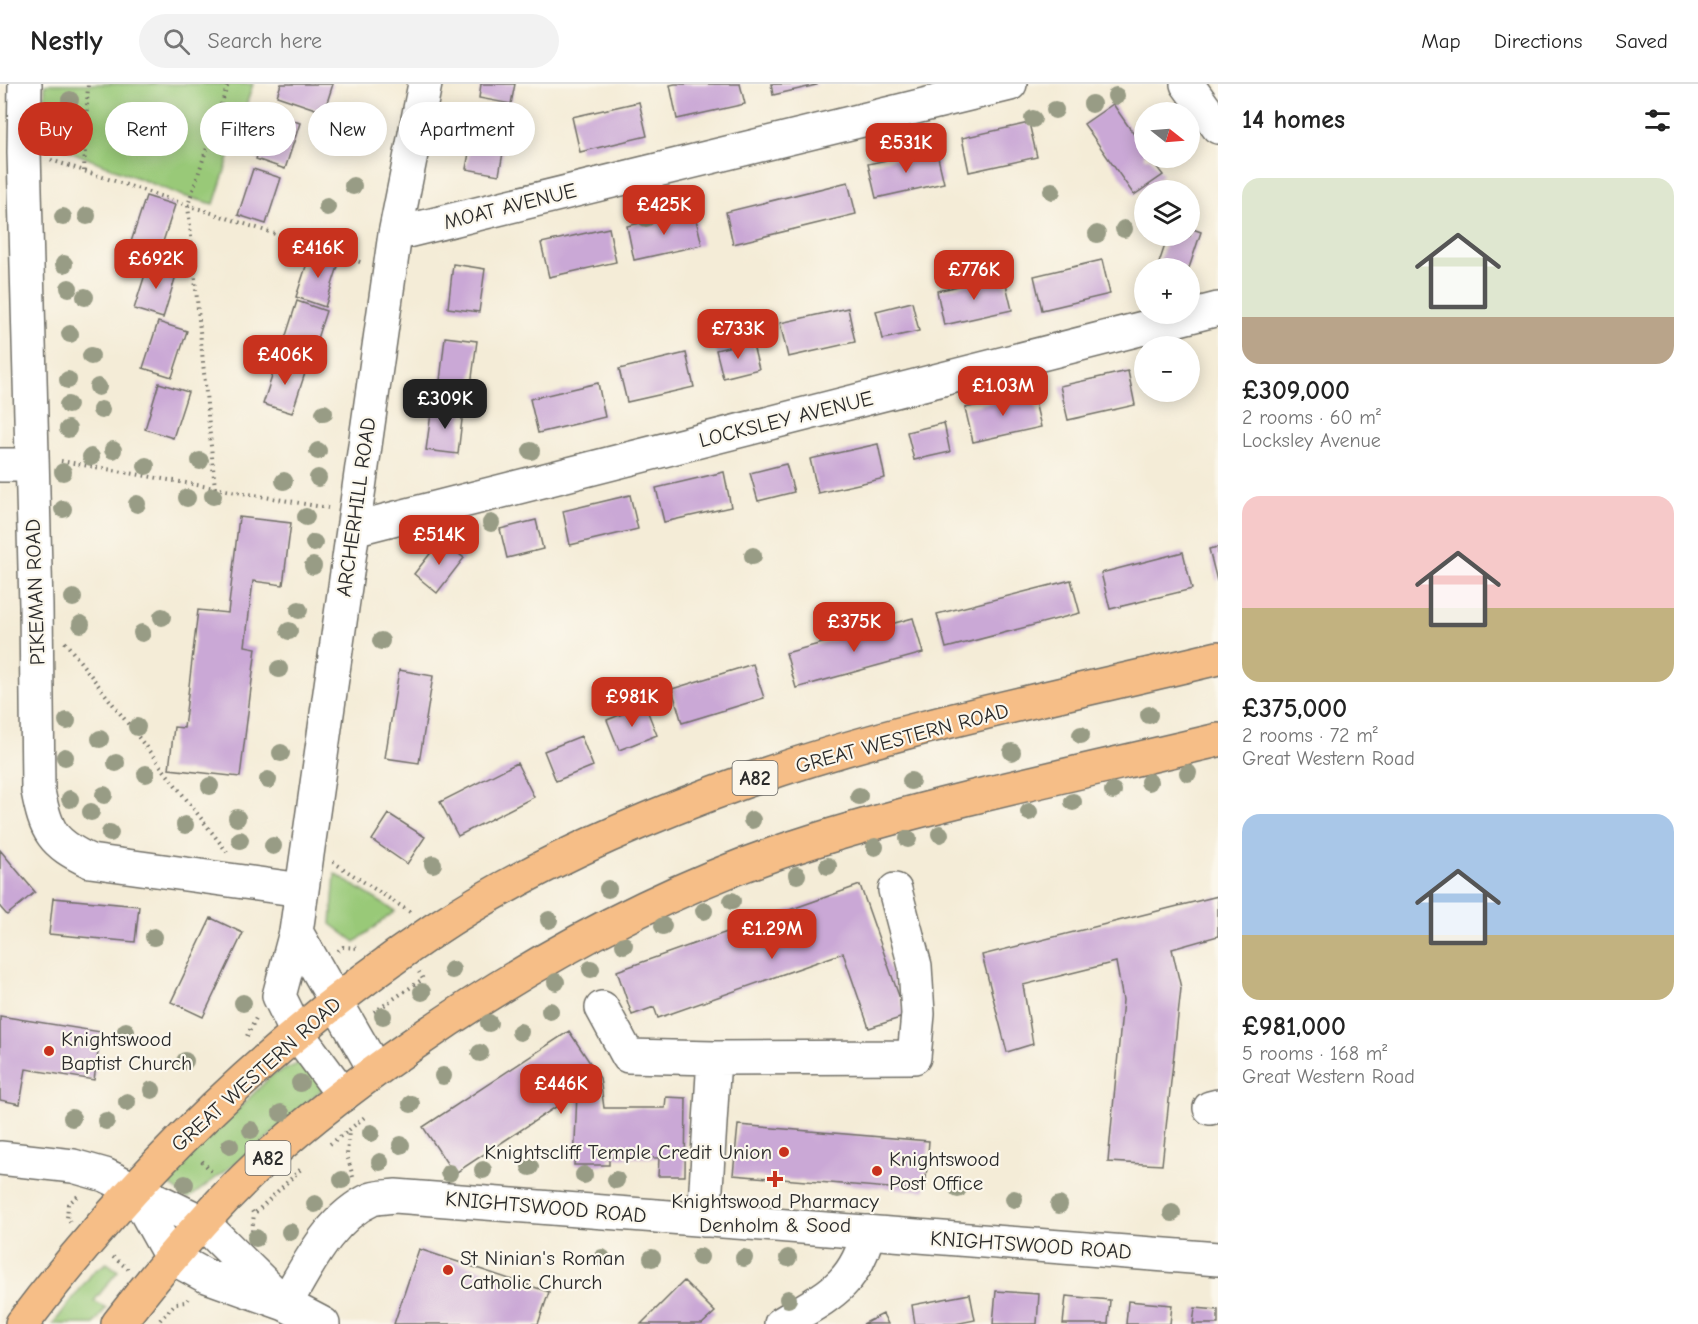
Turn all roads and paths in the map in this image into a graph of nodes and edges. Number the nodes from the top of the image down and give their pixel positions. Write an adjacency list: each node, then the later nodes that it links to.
1 (25, 84): 7 (street, PIKEMAN ROAD)
2 (88, 84): 11 (path)
3 (228, 84): 12 (path)
4 (425, 84): 13 (street, ARCHERHILL ROAD)
5 (1010, 84): 13 (street, MOAT AVENUE)
6 (1187, 84): 8 (street)
7 (25, 102)
8 (1218, 127)
9 (24, 156): 16 (street, PIKEMAN ROAD)
10 (37, 156): 11 (path)
11 (84, 171): 12 (path)
12 (188, 205): 14 (path); 17 (path)
13 (395, 234): 14 (street, ARCHERHILL ROAD)
14 (389, 272): 18 (street, ARCHERHILL ROAD)
15 (1218, 309): 18 (street, LOCKSLEY AVENUE)
16 (20, 462): 17 (path); 19 (street, PIKEMAN ROAD)
17 (215, 488): 18 (path)
18 (355, 521): 22 (street, ARCHERHILL ROAD)
19 (36, 606): 23 (path); 23 (street, PIKEMAN ROAD)
20 (1218, 658): 28 (main road, GREAT WESTERN ROAD / A82)
21 (1218, 740): 32 (main road, A82)
22 (308, 845): 24 (street, ARCHERHILL ROAD); 26 (path)
23 (250, 881): 24 (street, PIKEMAN ROAD)
24 (302, 890): 27 (street, ARCHERHILL ROAD)
25 (895, 890): 31 (street)
26 (412, 914)
27 (296, 932): 28 (street); 30 (street, ARCHERHILL ROAD)
28 (334, 1002): 30 (main road, GREAT WESTERN ROAD / A82); 32 (street)
29 (602, 1008): 31 (street)
30 (297, 1033): 33 (street, ARCHERHILL ROAD); 35 (main road, GREAT WESTERN ROAD / A82)
31 (714, 1058): 36 (street)
32 (375, 1070): 33 (main road, A82)
33 (343, 1095): 37 (main road, A82)
34 (0, 1158): 35 (street)
35 (133, 1189): 37 (street); 39 (main road, GREAT WESTERN ROAD / A82); 40 (street)
36 (704, 1220): 38 (street, KNIGHTSWOOD ROAD); 43 (street, KNIGHTSWOOD ROAD)
37 (202, 1222): 40 (main road, A82); 43 (street)
38 (868, 1232): 41 (street, KNIGHTSWOOD ROAD); 47 (street)
39 (91, 1238): 42 (path); 44 (main road, GREAT WESTERN ROAD / A82)
40 (171, 1257): 43 (street); 45 (main road, A82)
41 (1218, 1258)
42 (123, 1279)
43 (285, 1304): 46 (street)
44 (22, 1324)
45 (117, 1324)
46 (322, 1324)
47 (781, 1324)

